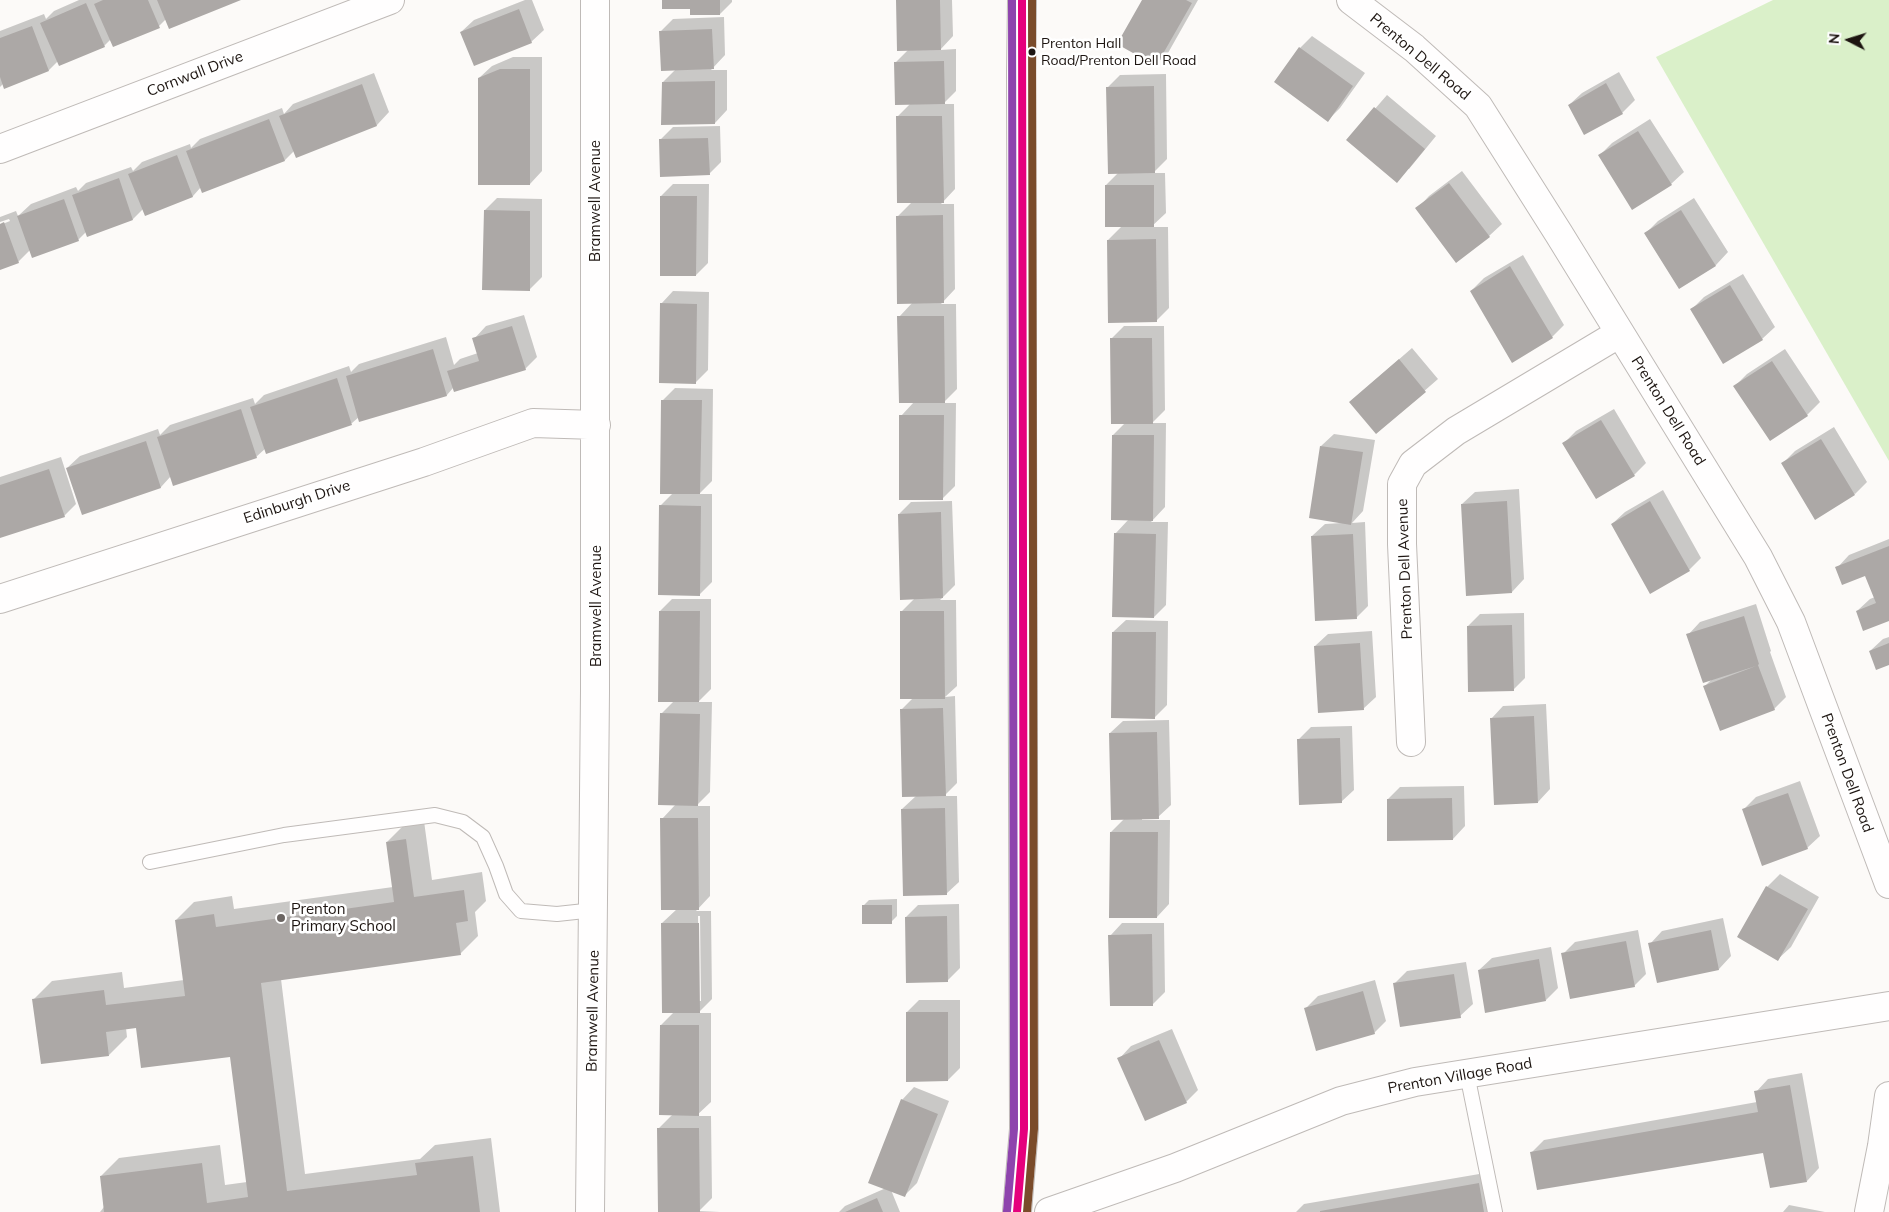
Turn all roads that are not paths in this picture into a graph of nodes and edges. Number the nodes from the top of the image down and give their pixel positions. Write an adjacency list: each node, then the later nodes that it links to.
1 (390, 0): 5 (street, Cornwall Drive)
2 (595, 0): 7 (street, Bramwell Avenue)
3 (1022, 0): 17 (street)
4 (1351, 0): 6 (street, Prenton Dell Road)
5 (0, 149)
6 (1620, 333): 9 (street, Prenton Dell Avenue); 11 (street, Prenton Dell Road)
7 (596, 425): 8 (street, Edinburgh Drive); 12 (street, Bramwell Avenue)
8 (0, 599)
9 (1411, 742)
10 (150, 862): 12 (lane)
11 (1889, 884)
12 (594, 910): 16 (street, Bramwell Avenue)
13 (1889, 1006): 14 (street, Prenton Village Road)
14 (1467, 1074): 18 (street, Prenton Village Road); 19 (lane)
15 (1889, 1096): 20 (street)
16 (590, 1212)
17 (1017, 1212)
18 (1049, 1212)
19 (1495, 1212)
20 (1869, 1212)

